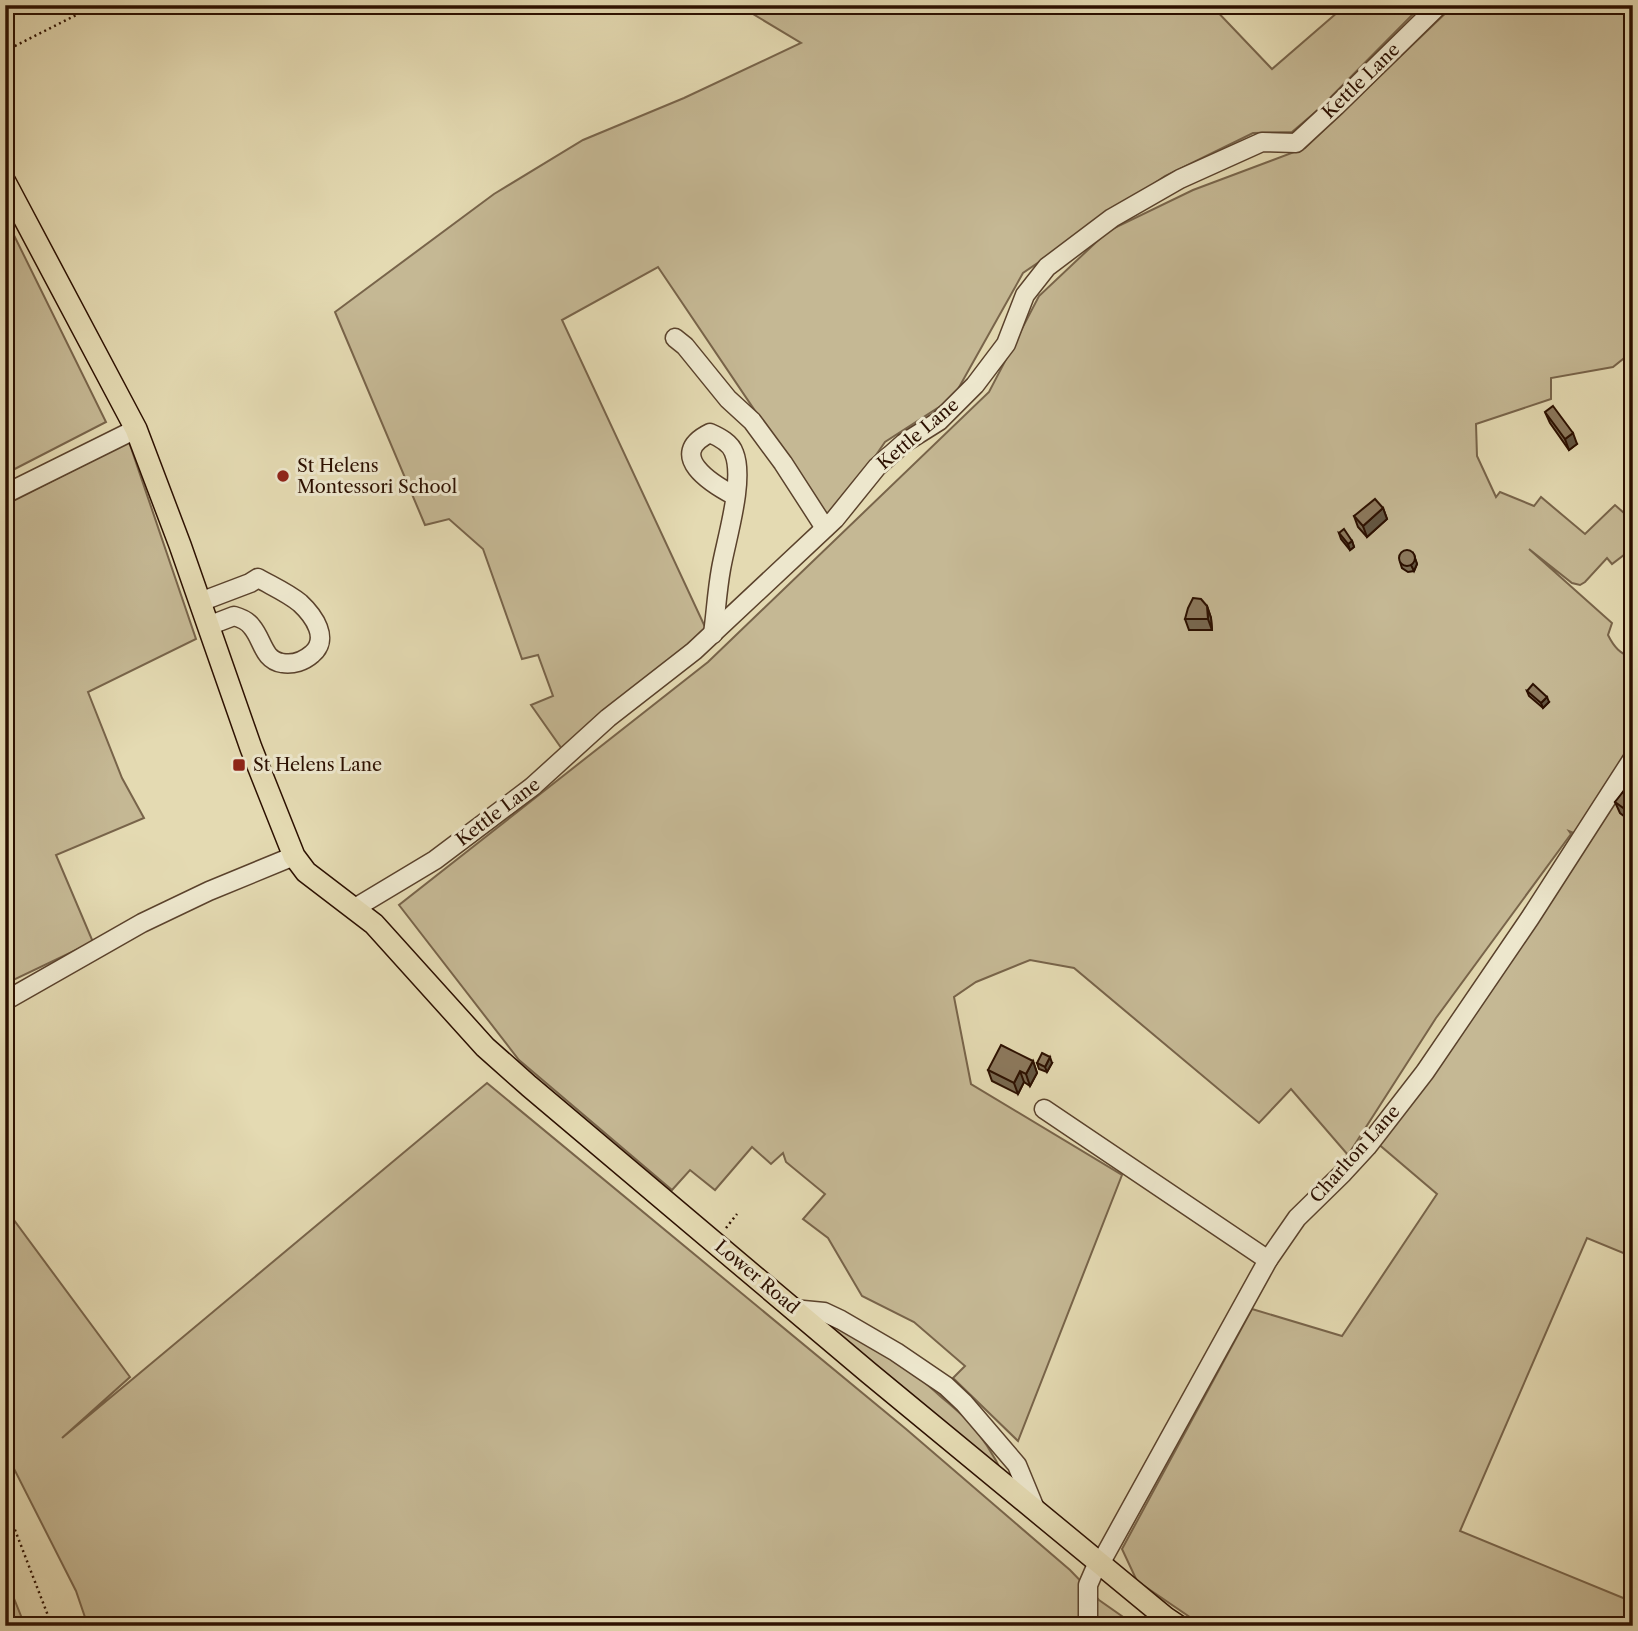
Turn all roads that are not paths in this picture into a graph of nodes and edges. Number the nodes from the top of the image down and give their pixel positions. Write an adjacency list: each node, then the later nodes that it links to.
1 (1439, 5): 7 (street, Kettle Lane)
2 (5, 182): 4 (main road)
3 (675, 338): 7 (street)
4 (136, 429): 5 (street); 8 (main road)
5 (5, 494)
6 (735, 496): 10 (street)
7 (825, 528): 10 (street, Kettle Lane)
8 (200, 602): 9 (main road); 9 (street)
9 (208, 626): 12 (main road)
10 (713, 634): 13 (street, Kettle Lane)
11 (1633, 758): 16 (street, Charlton Lane)
12 (294, 856): 13 (main road, Lower Road); 14 (street)
13 (355, 908): 17 (main road, Lower Road)
14 (5, 1001)
15 (1044, 1109): 16 (street)
16 (1268, 1260): 19 (street, Charlton Lane)
17 (793, 1309): 18 (main road, Lower Road); 18 (street)
18 (1036, 1511): 19 (main road, Lower Road)
19 (1099, 1563): 20 (street, Charlton Lane); 21 (main road, Lower Road)
20 (1088, 1626)
21 (1178, 1626)

